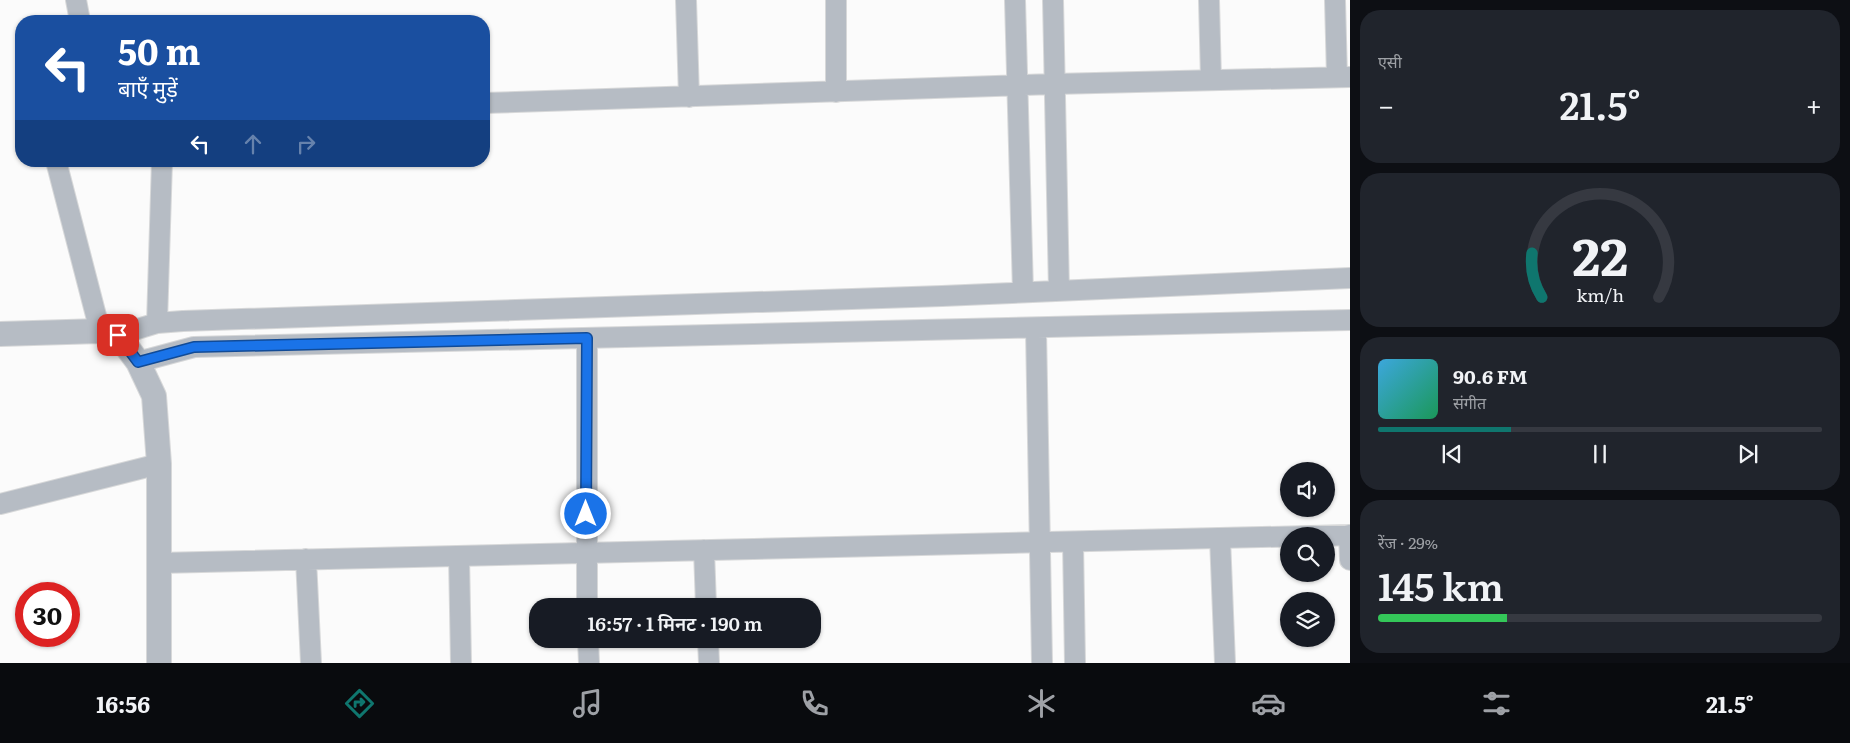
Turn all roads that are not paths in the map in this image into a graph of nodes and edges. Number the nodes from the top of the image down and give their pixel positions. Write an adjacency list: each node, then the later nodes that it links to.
1 (76, 0): 8 (street)
2 (686, 0): 14 (street)
3 (836, 0): 13 (street)
4 (1015, 0): 12 (street)
5 (1053, 0): 11 (street)
6 (1209, 0): 10 (street)
7 (1335, 0): 9 (street)
8 (79, 15)
9 (1344, 77): 10 (street)
10 (1211, 80): 11 (street)
11 (1054, 84): 12 (street); 19 (street)
12 (1017, 86): 13 (street); 20 (street)
13 (836, 92): 14 (street)
14 (689, 97): 15 (street)
15 (490, 103)
16 (58, 167): 24 (street)
17 (162, 167): 22 (street)
18 (1350, 278): 19 (street)
19 (1059, 291): 20 (street)
20 (1022, 292): 22 (street)
21 (1350, 320): 23 (street)
22 (157, 323): 24 (street)
23 (1036, 329): 26 (street); 32 (street)
24 (109, 333): 25 (street); 27 (street)
25 (0, 334)
26 (587, 338): 27 (street); 35 (street)
27 (138, 362): 28 (street)
28 (159, 464): 29 (street); 39 (street)
29 (0, 504)
30 (1349, 535): 31 (street); 38 (street)
31 (1220, 538): 33 (street); 51 (street)
32 (1039, 542): 33 (street); 34 (street); 49 (street)
33 (1073, 542): 50 (street)
34 (704, 550): 35 (street); 41 (street)
35 (586, 553): 36 (street); 40 (street)
36 (459, 556): 37 (street); 46 (street)
37 (306, 559): 39 (street); 45 (street)
38 (1350, 560)
39 (159, 563): 44 (street)
40 (587, 598)
41 (706, 598)
42 (588, 648): 47 (street)
43 (708, 648): 48 (street)
44 (159, 663)
45 (311, 663)
46 (461, 663)
47 (589, 663)
48 (709, 663)
49 (1042, 663)
50 (1075, 663)
51 (1224, 663)

